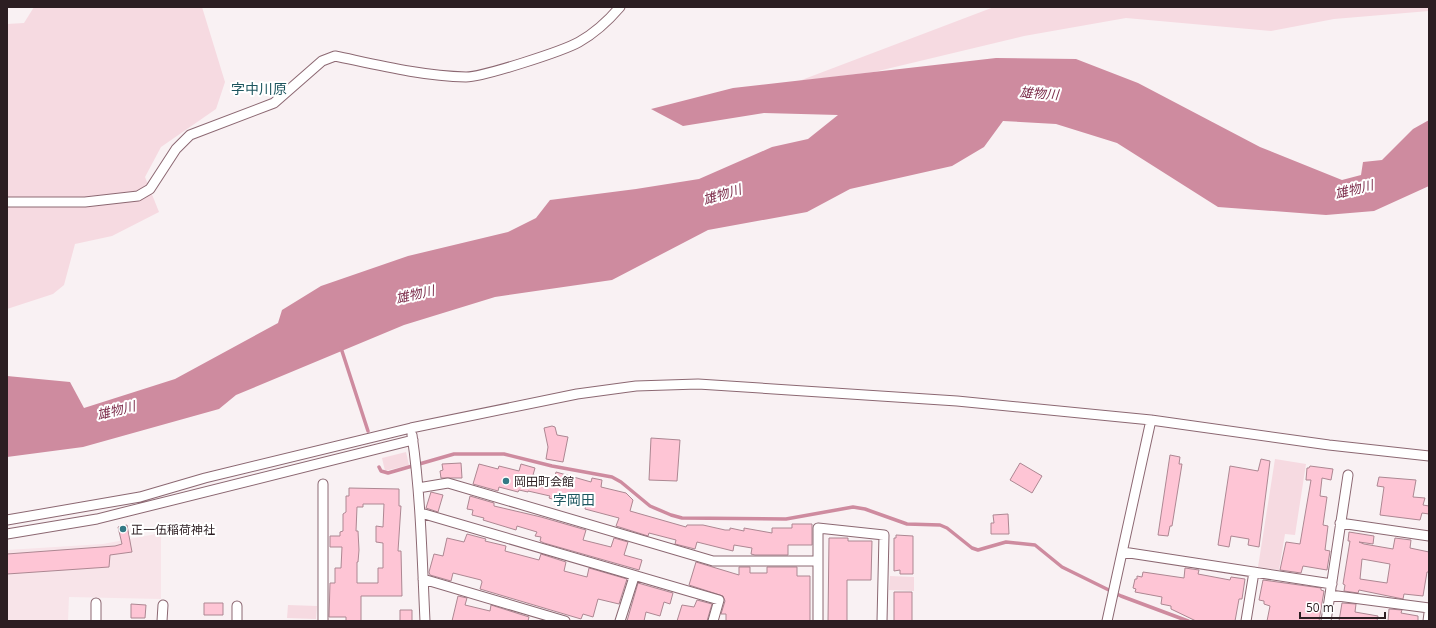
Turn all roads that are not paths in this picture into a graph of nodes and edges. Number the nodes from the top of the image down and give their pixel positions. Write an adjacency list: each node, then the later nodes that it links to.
1 (620, 7): 2 (street)
2 (7, 202)
3 (1151, 420): 4 (street); 6 (street); 15 (street)
4 (411, 428): 5 (street); 11 (street)
5 (413, 440): 9 (street); 13 (street)
6 (1429, 456)
7 (1348, 475): 12 (street)
8 (323, 484): 30 (street)
9 (418, 488): 10 (street); 16 (street)
10 (421, 513): 18 (street); 19 (street)
11 (7, 520)
12 (1340, 523): 14 (street); 20 (street)
13 (7, 534)
14 (1429, 536)
15 (1123, 552): 17 (street); 37 (street)
16 (817, 561): 35 (street); 36 (street)
17 (1254, 572): 20 (street); 38 (street)
18 (634, 577): 33 (street); 34 (street)
19 (423, 579): 31 (street); 32 (street)
20 (1332, 584): 21 (street)
21 (1330, 595): 25 (street); 39 (street)
22 (96, 603): 27 (street)
23 (162, 605): 28 (street)
24 (238, 606): 29 (street)
25 (1429, 608)
26 (1429, 613): 40 (street)
27 (96, 621)
28 (162, 621)
29 (237, 621)
30 (323, 621)
31 (425, 621)
32 (565, 621)
33 (620, 621)
34 (713, 621)
35 (818, 621)
36 (882, 621)
37 (1107, 621)
38 (1246, 621)
39 (1326, 621)
40 (1428, 621)

